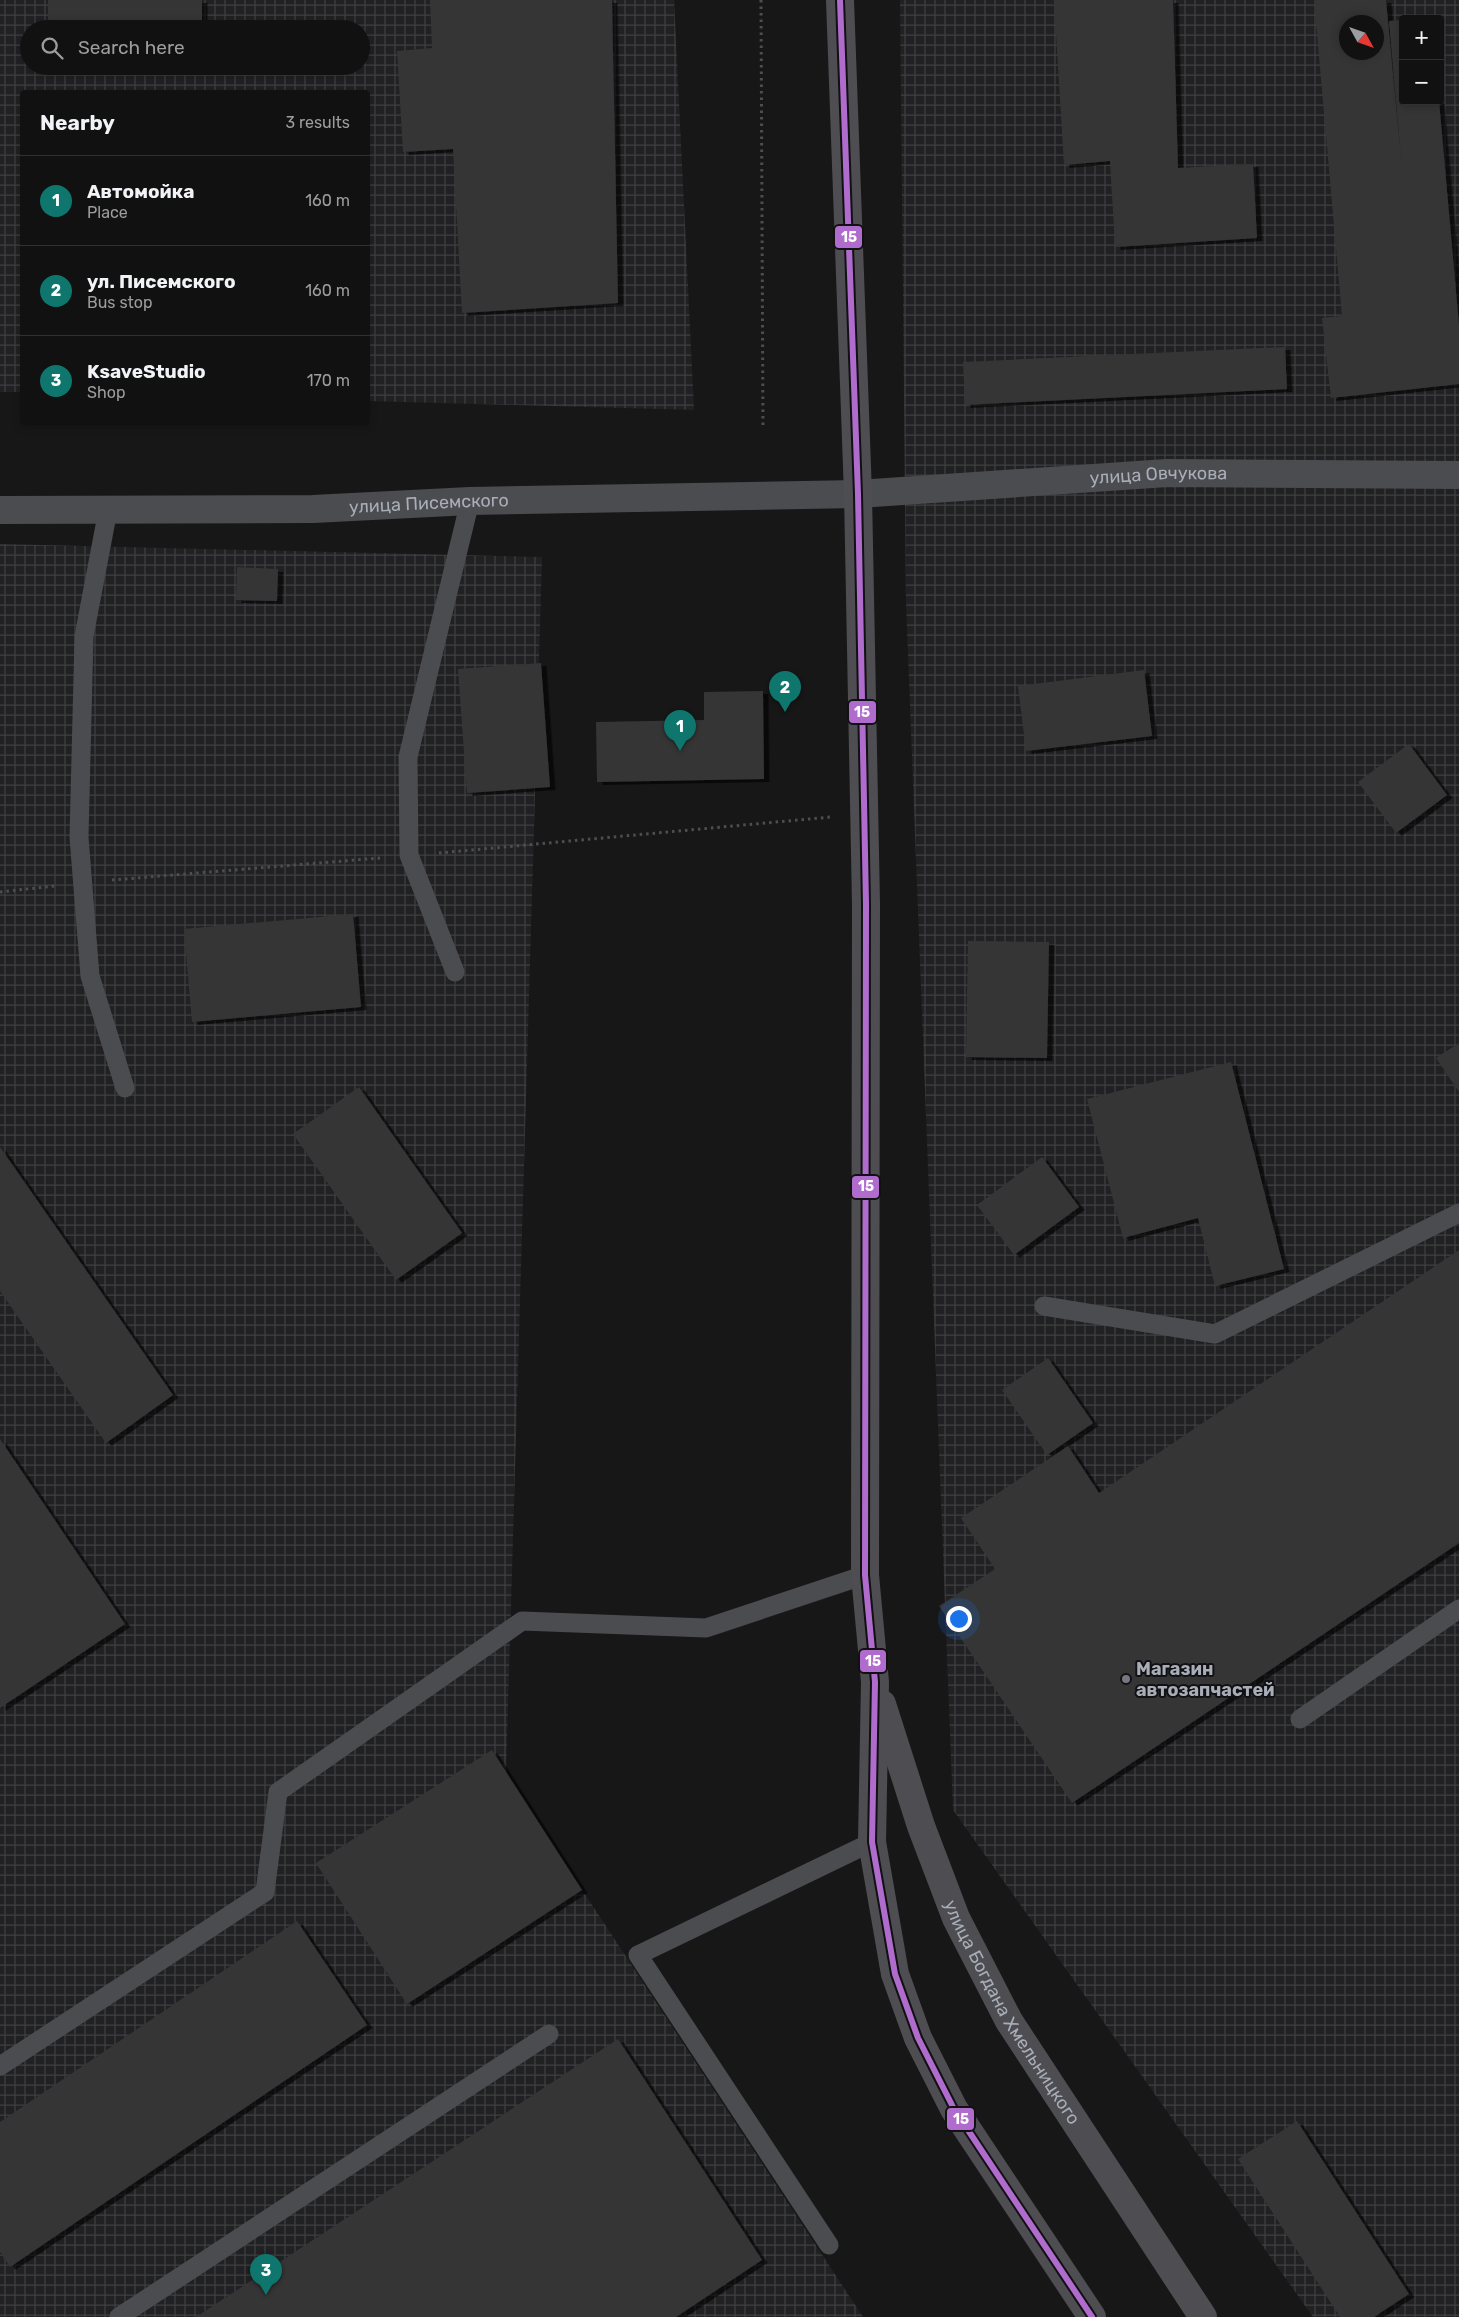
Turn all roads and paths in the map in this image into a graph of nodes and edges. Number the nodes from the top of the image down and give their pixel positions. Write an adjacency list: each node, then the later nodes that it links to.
1 (761, 0): 3 (path)
2 (840, 0): 5 (highway, улица Богдана Хмельницкого)
3 (763, 429)
4 (1459, 475): 5 (street, улица Овчукова)
5 (858, 494): 6 (street, улица Писемского); 13 (highway, улица Богдана Хмельницкого)
6 (470, 501): 8 (street, улица Писемского); 9 (lane)
7 (0, 510): 8 (street, улица Писемского)
8 (108, 510): 10 (lane)
9 (455, 972)
10 (125, 1088)
11 (1459, 1213): 12 (lane)
12 (1044, 1306)
13 (865, 1575): 15 (highway, улица Богдана Хмельницкого); 19 (lane)
14 (1459, 1609): 16 (lane)
15 (875, 1682): 17 (highway, улица Богдана Хмельницкого); 23 (highway, улица Богдана Хмельницкого)
16 (1300, 1719)
17 (872, 1842): 20 (lane); 22 (highway, улица Богдана Хмельницкого)
18 (549, 2034): 21 (lane)
19 (0, 2066)
20 (829, 2246)
21 (119, 2317)
22 (1092, 2317)
23 (1203, 2317)

